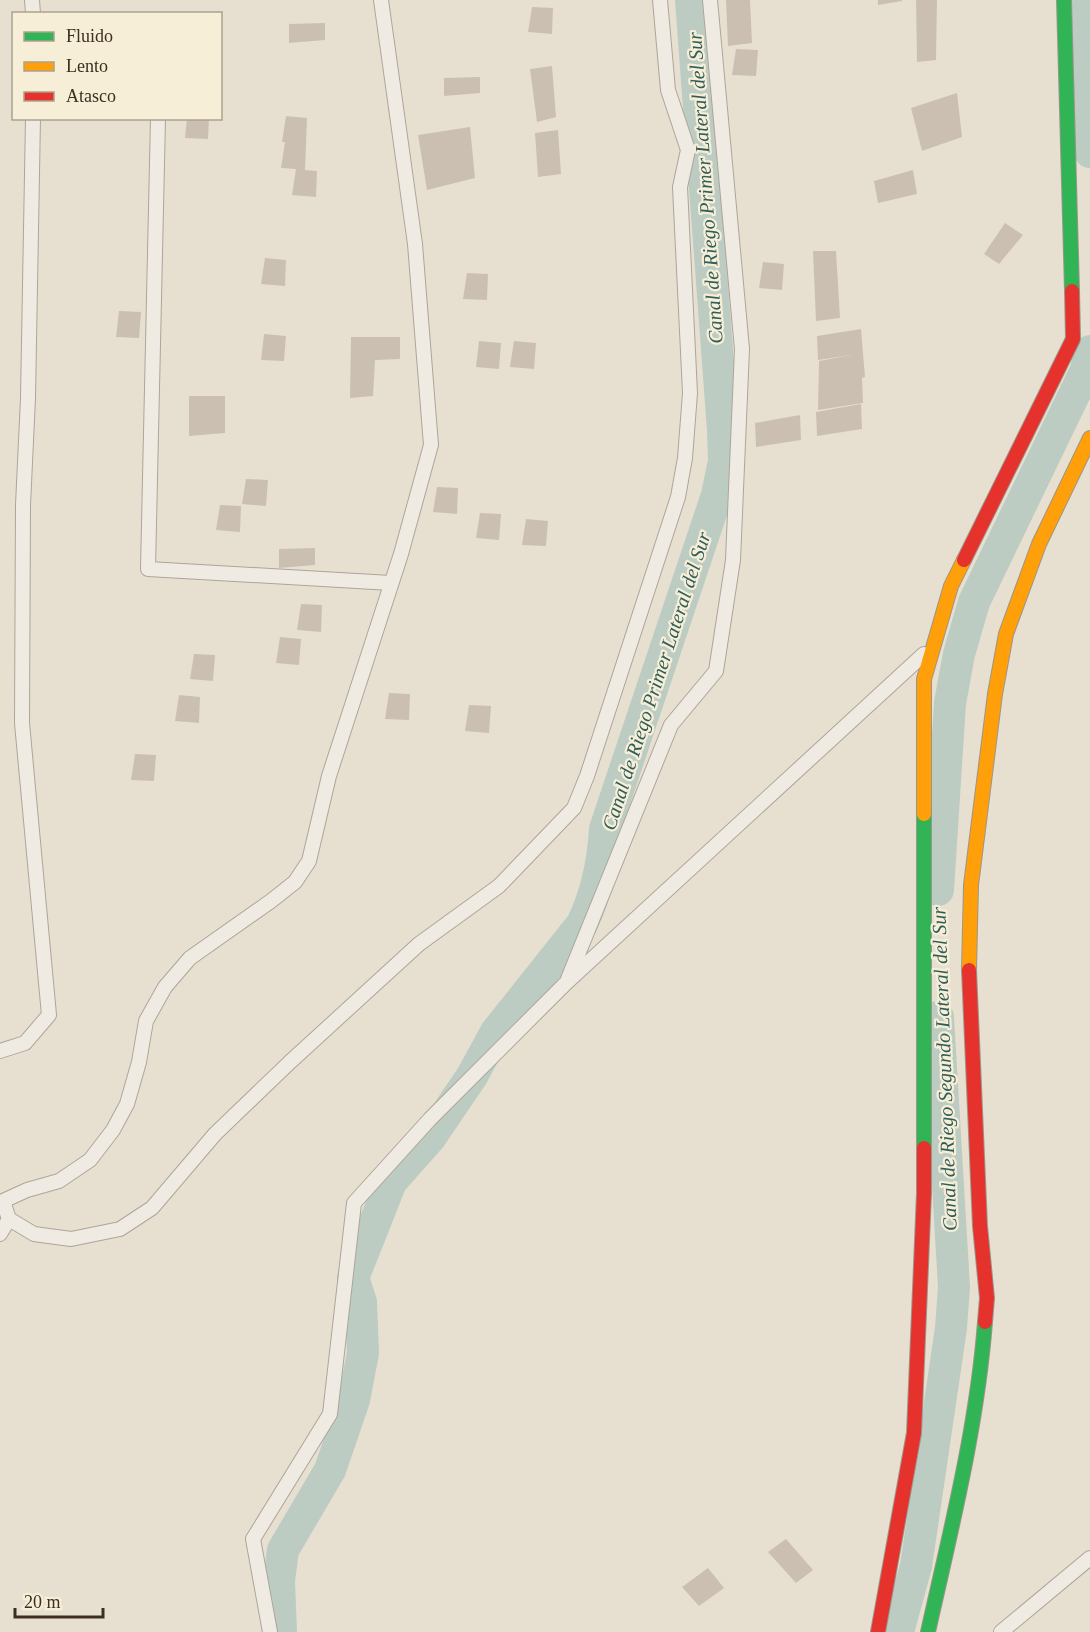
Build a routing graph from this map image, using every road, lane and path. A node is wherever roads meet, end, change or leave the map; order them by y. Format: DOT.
graph roads {
  1 [pos="381,0"];
  2 [pos="660,0"];
  3 [pos="710,0"];
  4 [pos="1064,0"];
  5 [pos="33,120"];
  6 [pos="158,120"];
  7 [pos="1090,438"];
  8 [pos="391,583"];
  9 [pos="934,645"];
  10 [pos="567,981"];
  11 [pos="0,1051"];
  12 [pos="9,1219"];
  13 [pos="0,1234"];
  14 [pos="1090,1558"];
  15 [pos="270,1632"];
  16 [pos="878,1632"];
  17 [pos="928,1632"];
  18 [pos="1001,1632"];
  1 -- 8 [label="lane"];
  2 -- 12 [label="lane"];
  3 -- 10 [label="lane"];
  4 -- 9 [label="street"];
  5 -- 11 [label="lane"];
  6 -- 8 [label="lane"];
  7 -- 17 [label="street"];
  8 -- 12 [label="lane"];
  9 -- 10 [label="lane"];
  9 -- 16 [label="street"];
  10 -- 15 [label="lane"];
  12 -- 13 [label="lane"];
  14 -- 18 [label="lane"];
}
